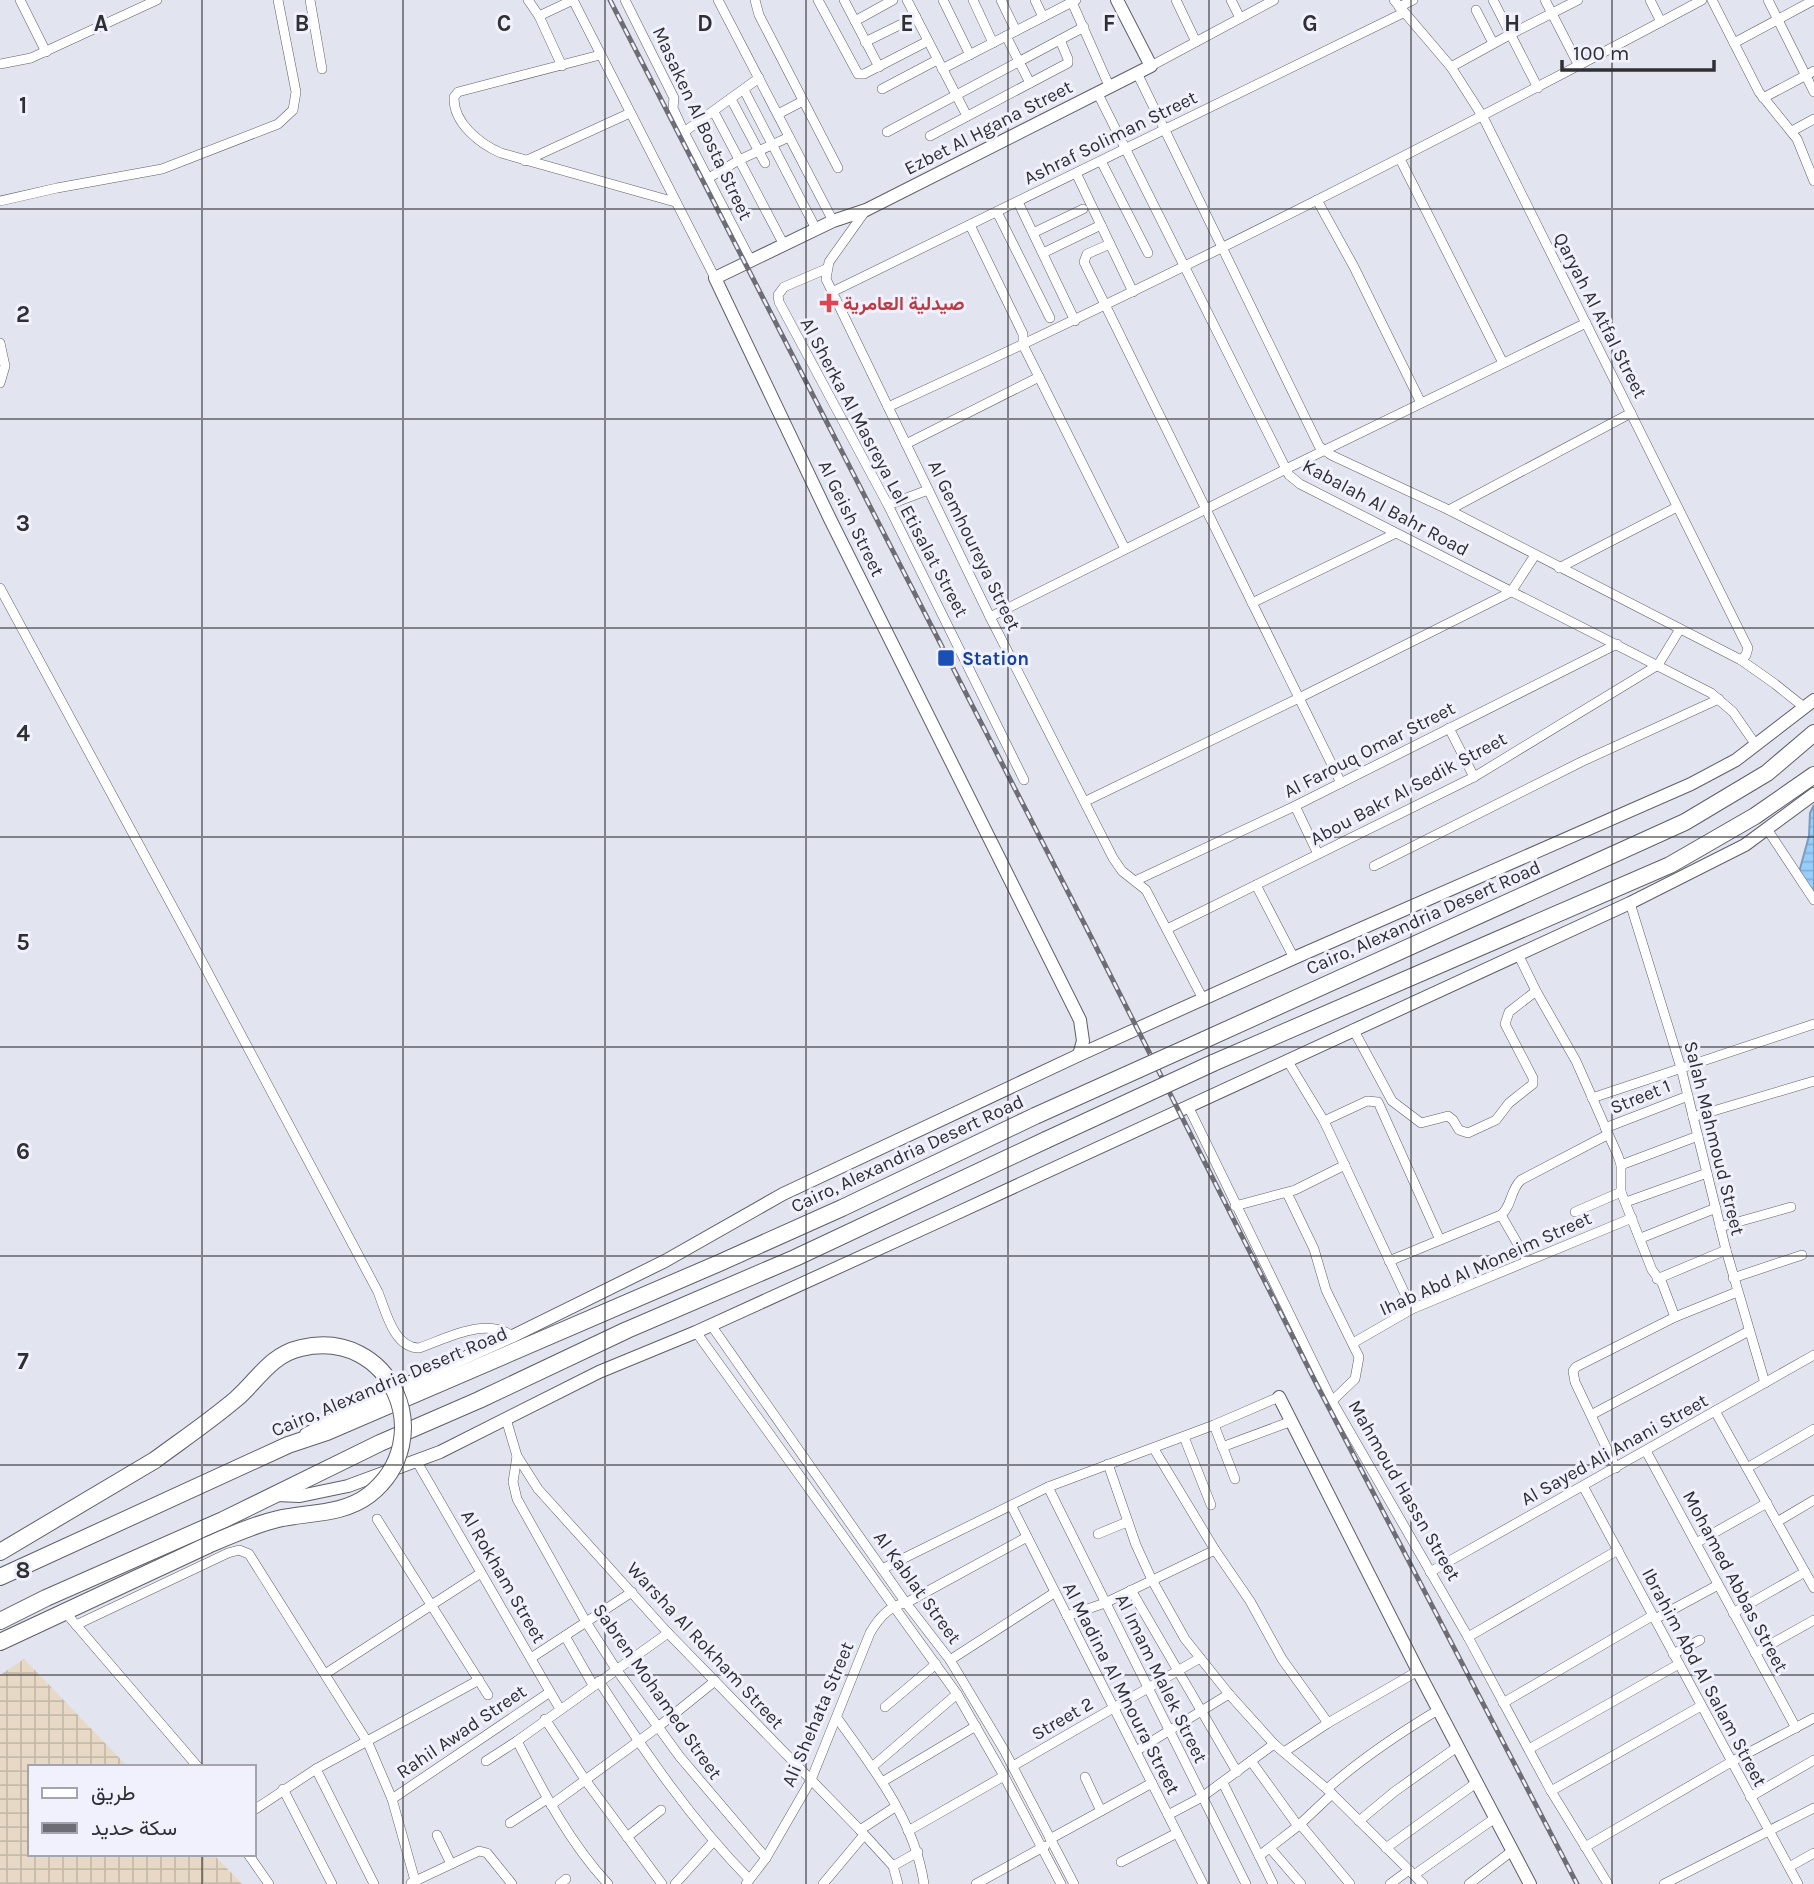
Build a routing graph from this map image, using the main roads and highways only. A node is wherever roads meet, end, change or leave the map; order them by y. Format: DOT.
graph roads {
  1 [pos="1814,733"];
  2 [pos="1814,775"];
  3 [pos="0,1552"];
  4 [pos="0,1577"];
  5 [pos="0,1621"];
  6 [pos="0,1642"];
  1 -- 4 [label="highway, Cairo, Alexandria Desert Road, bridge"];
  2 -- 5 [label="highway, bridge"];
  3 -- 6 [label="highway, bridge"];
}
